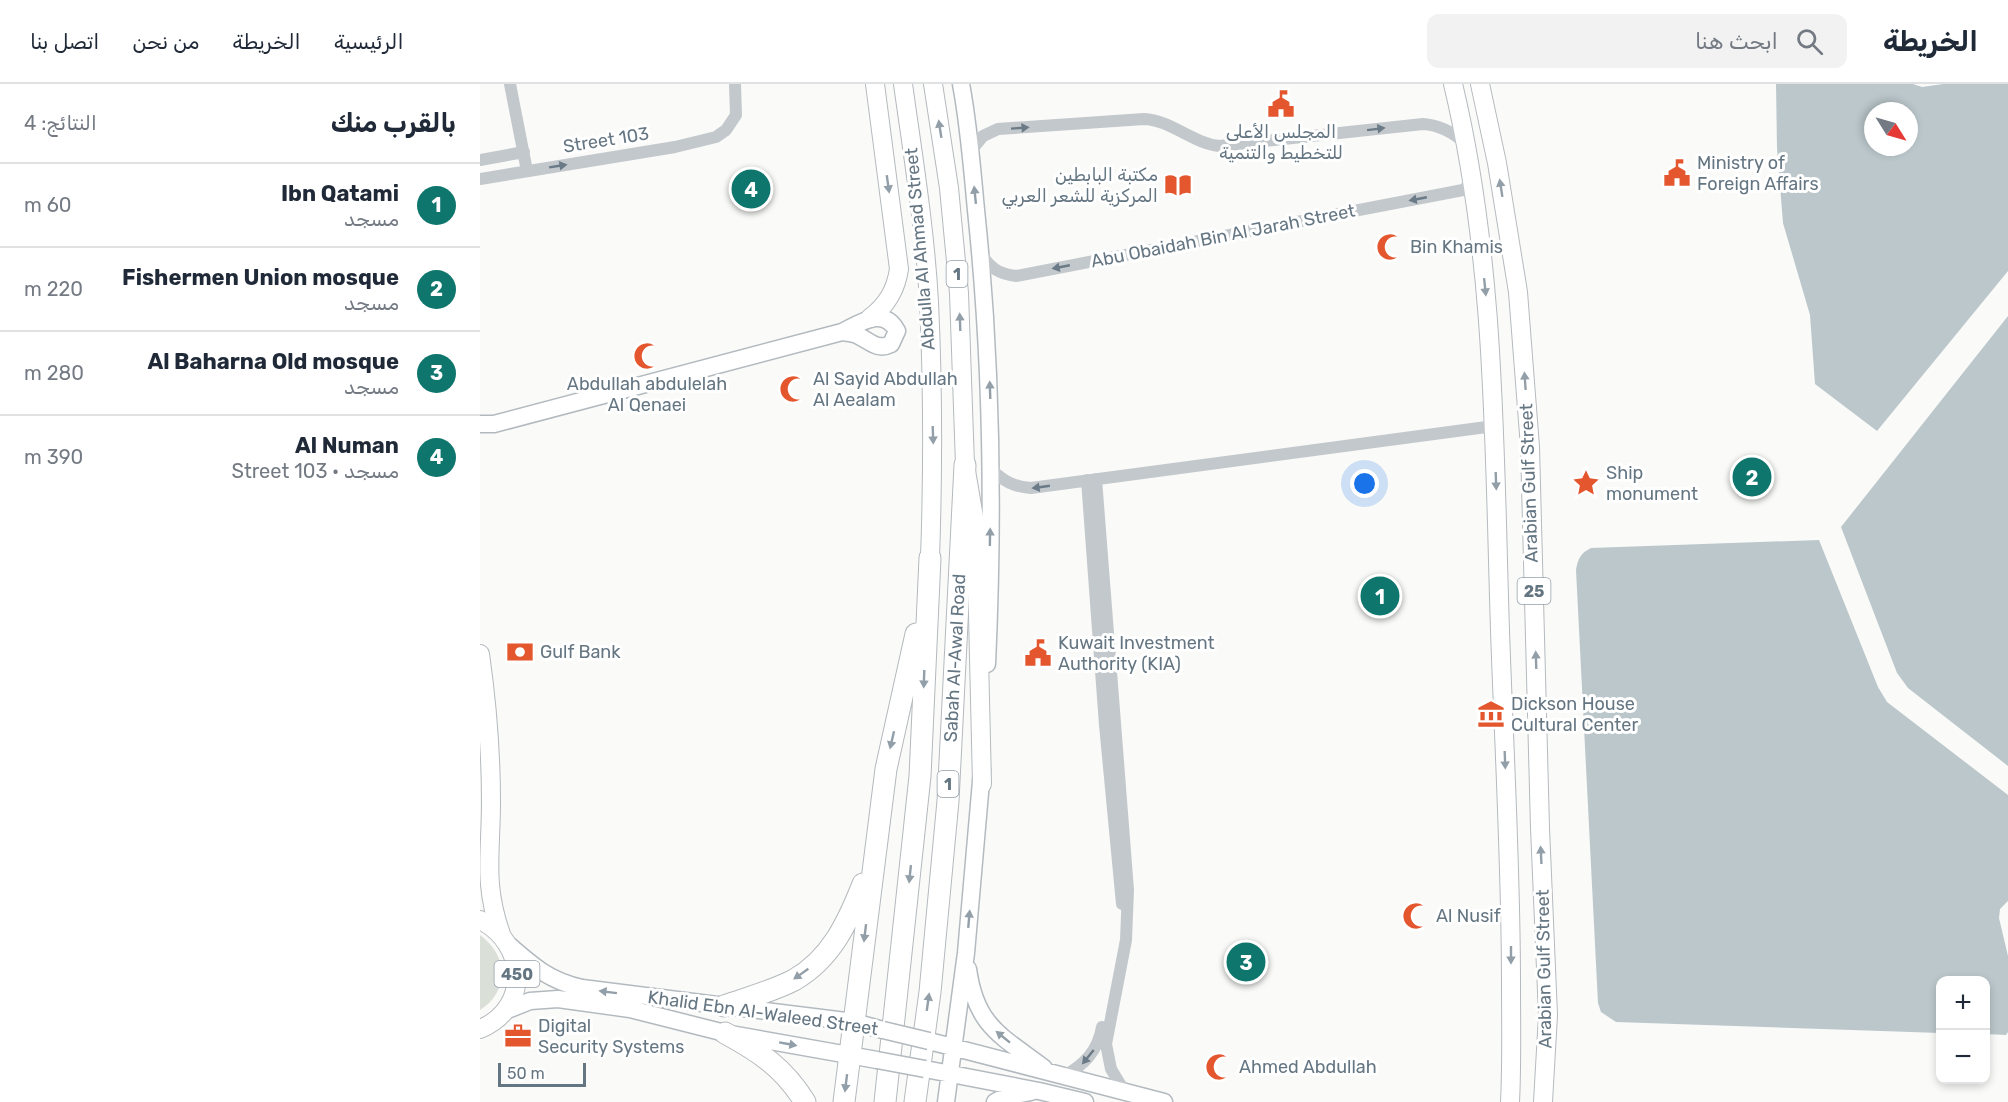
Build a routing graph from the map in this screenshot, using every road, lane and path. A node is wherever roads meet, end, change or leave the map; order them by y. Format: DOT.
graph roads {
  1 [pos="510,84"];
  2 [pos="735,84"];
  3 [pos="875,84"];
  4 [pos="903,84"];
  5 [pos="933,84"];
  6 [pos="961,84"];
  7 [pos="1453,84"];
  8 [pos="1480,84"];
  9 [pos="1467,145"];
  10 [pos="524,152"];
  11 [pos="970,152"];
  12 [pos="480,160"];
  13 [pos="527,171"];
  14 [pos="480,179"];
  15 [pos="1473,182"];
  16 [pos="981,253"];
  17 [pos="870,318"];
  18 [pos="842,332"];
  19 [pos="1494,426"];
  20 [pos="485,427"];
  21 [pos="965,465"];
  22 [pos="991,469"];
  23 [pos="1092,480"];
  24 [pos="930,558"];
  25 [pos="928,580"];
  26 [pos="480,654"];
  27 [pos="982,784"];
  28 [pos="484,854"];
  29 [pos="874,856"];
  30 [pos="480,920"];
  31 [pos="506,940"];
  32 [pos="966,953"];
  33 [pos="724,1006"];
  34 [pos="505,1011"];
  35 [pos="854,1022"];
  36 [pos="480,1029"];
  37 [pos="725,1033"];
  38 [pos="1103,1036"];
  39 [pos="954,1048"];
  40 [pos="850,1055"];
  41 [pos="950,1074"];
  42 [pos="1056,1074"];
  43 [pos="1511,1076"];
  44 [pos="1039,1091"];
  45 [pos="1125,1092"];
  46 [pos="806,1102"];
  47 [pos="844,1102"];
  48 [pos="885,1102"];
  49 [pos="915,1102"];
  50 [pos="946,1102"];
  51 [pos="994,1102"];
  52 [pos="1086,1102"];
  53 [pos="1164,1102"];
  54 [pos="1498,1102"];
  55 [pos="1510,1102"];
  56 [pos="1544,1102"];
  1 -- 10 [label="street"];
  13 -- 2 [label="street, Street 103, one-way"];
  3 -- 17 [label="main road, one-way"];
  4 -- 24 [label="main road, Abdulla Al Ahmad Street / 1, one-way"];
  21 -- 5 [label="main road, Abdulla Al Ahmad Street / 1, one-way"];
  6 -- 11 [label="main road"];
  7 -- 9 [label="main road, Arabian Gulf Street / 25"];
  56 -- 8 [label="main road, Arabian Gulf Street / 25, one-way"];
  11 -- 9 [label="street, one-way"];
  9 -- 15 [label="main road, Arabian Gulf Street / 25"];
  10 -- 12 [label="street"];
  10 -- 13 [label="street"];
  16 -- 11 [label="main road, one-way"];
  13 -- 14 [label="street, Street 103"];
  15 -- 16 [label="street, Abu Obaidah Bin Al Jarah Street, one-way"];
  15 -- 19 [label="main road, Arabian Gulf Street / 25, one-way"];
  22 -- 16 [label="main road, one-way"];
  17 -- 18 [label="main road"];
  17 -- 18 [label="main road"];
  18 -- 20 [label="main road"];
  19 -- 23 [label="street"];
  19 -- 43 [label="main road, Arabian Gulf Street / 25, one-way"];
  21 -- 27 [label="main road, Abdulla Al Ahmad Street"];
  49 -- 21 [label="highway, Sabah Al-Awal Road / 1, one-way"];
  23 -- 22 [label="street, one-way"];
  27 -- 22 [label="main road, Sabah Al-Awal Road, one-way"];
  23 -- 38 [label="street"];
  24 -- 25 [label="highway, Sabah Al-Awal Road / 1"];
  25 -- 29 [label="highway, one-way"];
  25 -- 48 [label="highway, Sabah Al-Awal Road / 1, one-way"];
  26 -- 28 [label="main road, 450"];
  32 -- 27 [label="main road, Sabah Al-Awal Road, one-way"];
  28 -- 31 [label="main road, 450"];
  29 -- 33 [label="highway, one-way"];
  29 -- 35 [label="highway, one-way"];
  30 -- 31 [label="main road, 450"];
  33 -- 31 [label="main road, Khalid Ebn Al-Waleed Street, one-way"];
  31 -- 34 [label="main road, 450"];
  32 -- 39 [label="main road, Sabah Al-Awal Road"];
  42 -- 32 [label="main road, one-way"];
  33 -- 35 [label="main road, Khalid Ebn Al-Waleed Street"];
  34 -- 36 [label="main road, 450"];
  34 -- 37 [label="main road, Khalid Ebn Al-Waleed Street"];
  35 -- 39 [label="main road, Khalid Ebn Al-Waleed Street, bridge"];
  35 -- 40 [label="highway"];
  37 -- 40 [label="main road, Khalid Ebn Al-Waleed Street, one-way"];
  37 -- 46 [label="highway"];
  38 -- 42 [label="street, one-way"];
  38 -- 45 [label="street"];
  39 -- 41 [label="main road, Sabah Al-Awal Road"];
  39 -- 42 [label="main road, Khalid Ebn Al-Waleed Street"];
  40 -- 41 [label="main road, Khalid Ebn Al-Waleed Street, bridge"];
  40 -- 47 [label="highway, one-way"];
  41 -- 44 [label="main road, Khalid Ebn Al-Waleed Street"];
  41 -- 50 [label="main road, Sabah Al-Awal Road"];
  42 -- 45 [label="main road, Khalid Ebn Al-Waleed Street"];
  43 -- 54 [label="main road"];
  43 -- 55 [label="main road, Arabian Gulf Street / 25"];
  44 -- 51 [label="main road"];
  44 -- 52 [label="main road, Khalid Ebn Al-Waleed Street"];
  45 -- 53 [label="main road, Khalid Ebn Al-Waleed Street"];
}
